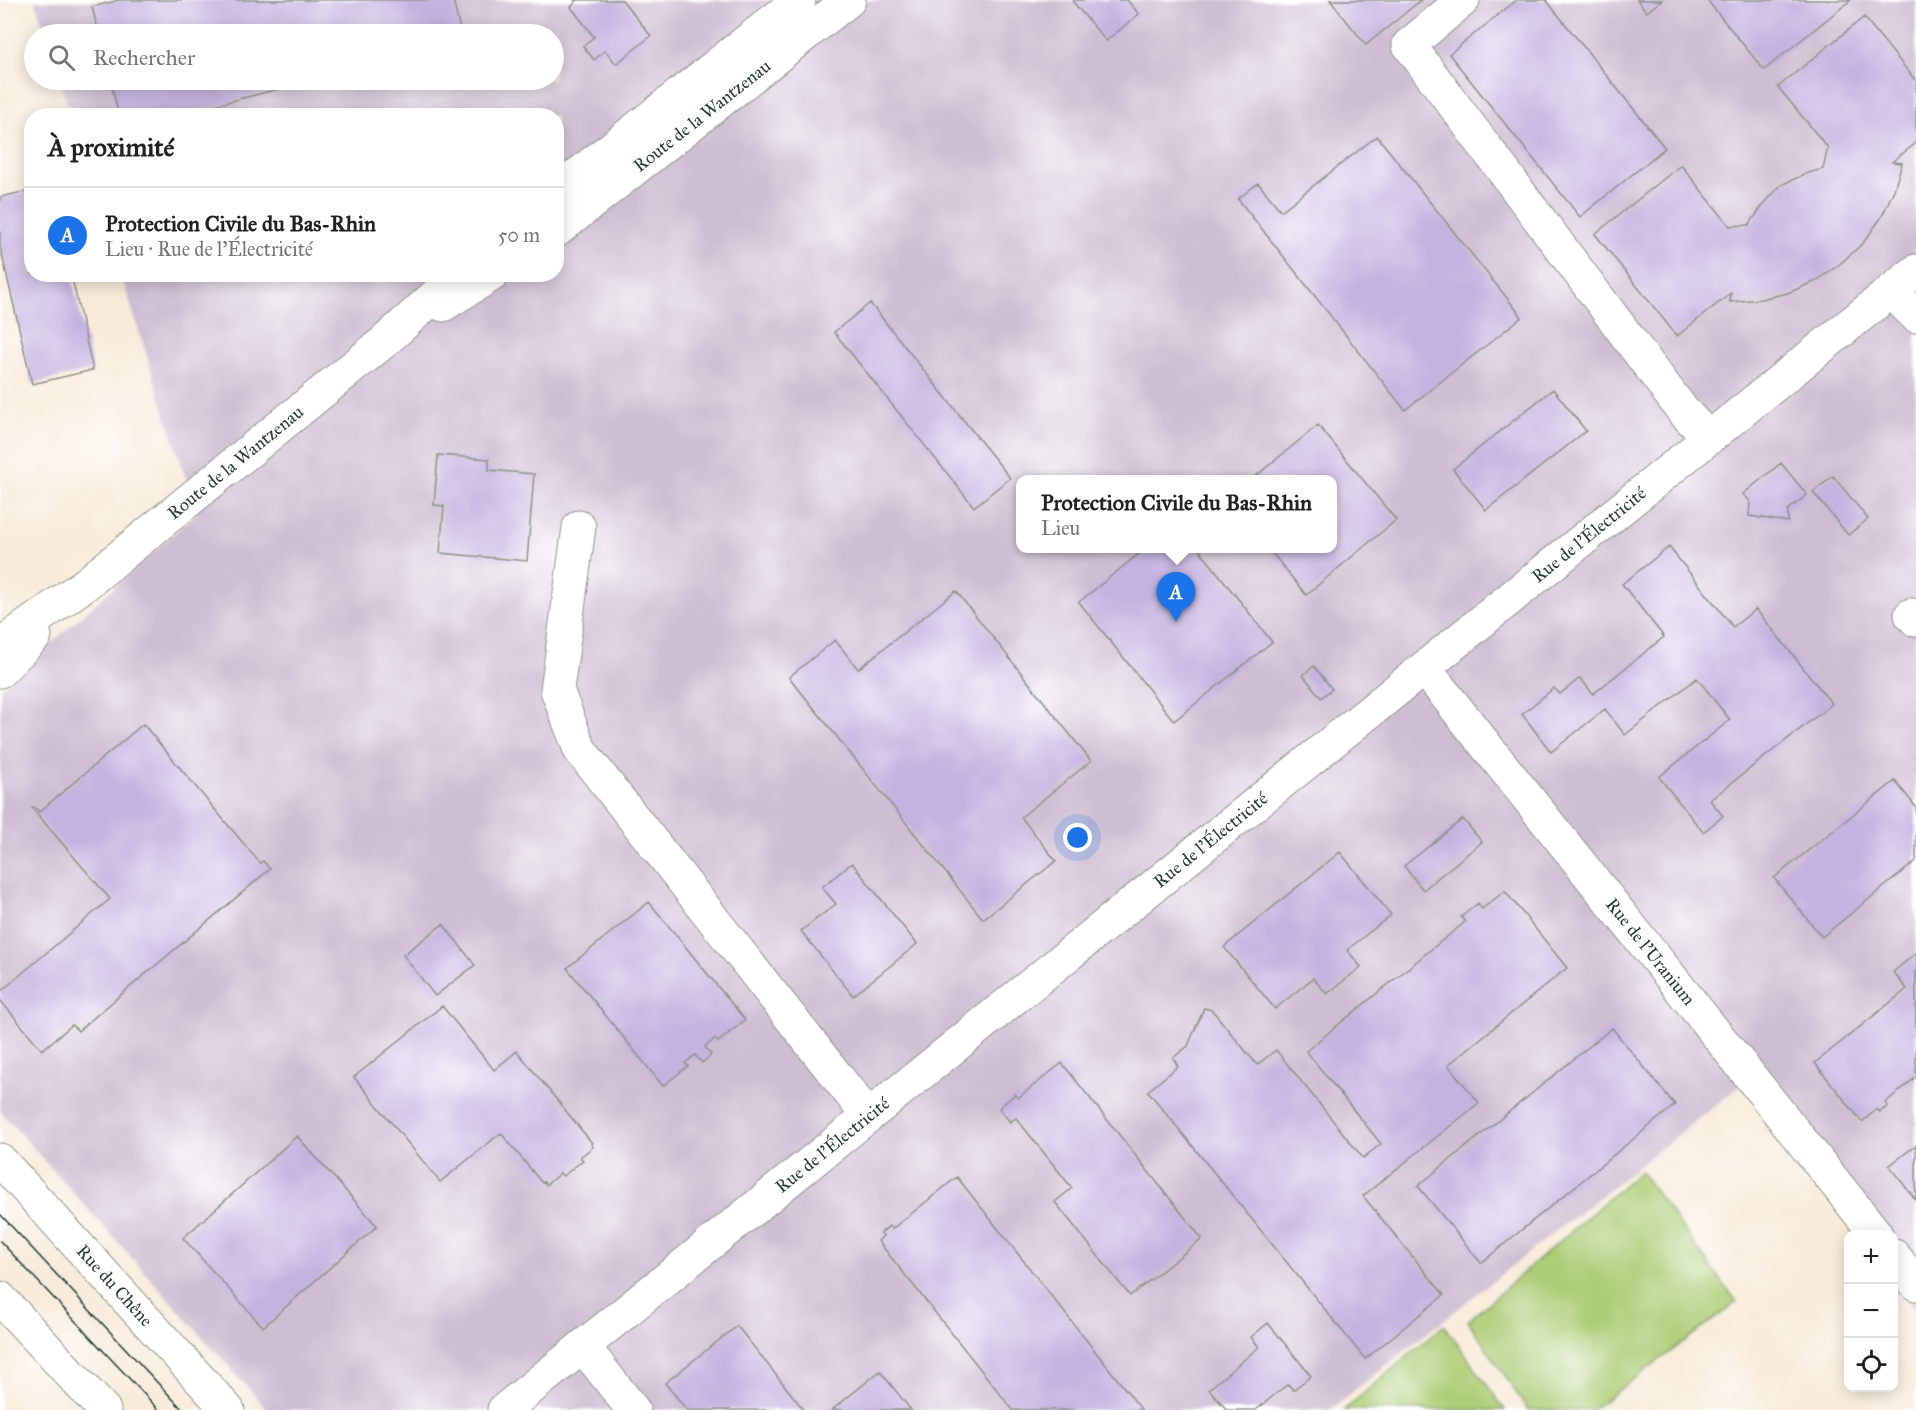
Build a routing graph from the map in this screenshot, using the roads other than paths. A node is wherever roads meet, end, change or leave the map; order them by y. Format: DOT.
graph roads {
  1 [pos="799,0"];
  2 [pos="849,0"];
  3 [pos="1463,0"];
  4 [pos="564,186"];
  5 [pos="564,225"];
  6 [pos="1916,271"];
  7 [pos="450,282"];
  8 [pos="479,282"];
  9 [pos="1891,291"];
  10 [pos="1916,316"];
  11 [pos="385,341"];
  12 [pos="1709,438"];
  13 [pos="579,526"];
  14 [pos="87,583"];
  15 [pos="0,645"];
  16 [pos="1424,668"];
  17 [pos="0,671"];
  18 [pos="868,1116"];
  19 [pos="0,1160"];
  20 [pos="1873,1230"];
  21 [pos="1898,1262"];
  22 [pos="1916,1284"];
  23 [pos="0,1298"];
  24 [pos="583,1346"];
  25 [pos="104,1410"];
  26 [pos="228,1410"];
  27 [pos="504,1410"];
  28 [pos="633,1410"];
  1 -- 4 [label="street, Route de la Wantzenau"];
  2 -- 5 [label="street, Route de la Wantzenau"];
  3 -- 12 [label="street"];
  6 -- 9 [label="street, Rue de l'Électricité"];
  7 -- 11 [label="street, Route de la Wantzenau"];
  8 -- 11 [label="street, Route de la Wantzenau"];
  9 -- 10 [label="street"];
  9 -- 12 [label="street, Rue de l'Électricité"];
  11 -- 14 [label="street, Route de la Wantzenau"];
  12 -- 16 [label="street, Rue de l'Électricité"];
  13 -- 18 [label="street"];
  14 -- 15 [label="street, Route de la Wantzenau"];
  14 -- 17 [label="street, Route de la Wantzenau"];
  16 -- 18 [label="street, Rue de l'Électricité"];
  16 -- 20 [label="street, Rue de l'Uranium"];
  18 -- 24 [label="street, Rue de l'Électricité"];
  19 -- 26 [label="street, Rue du Chêne"];
  21 -- 22 [label="street"];
  23 -- 25 [label="street"];
  24 -- 27 [label="street, Rue de l'Électricité"];
  24 -- 28 [label="street"];
}
